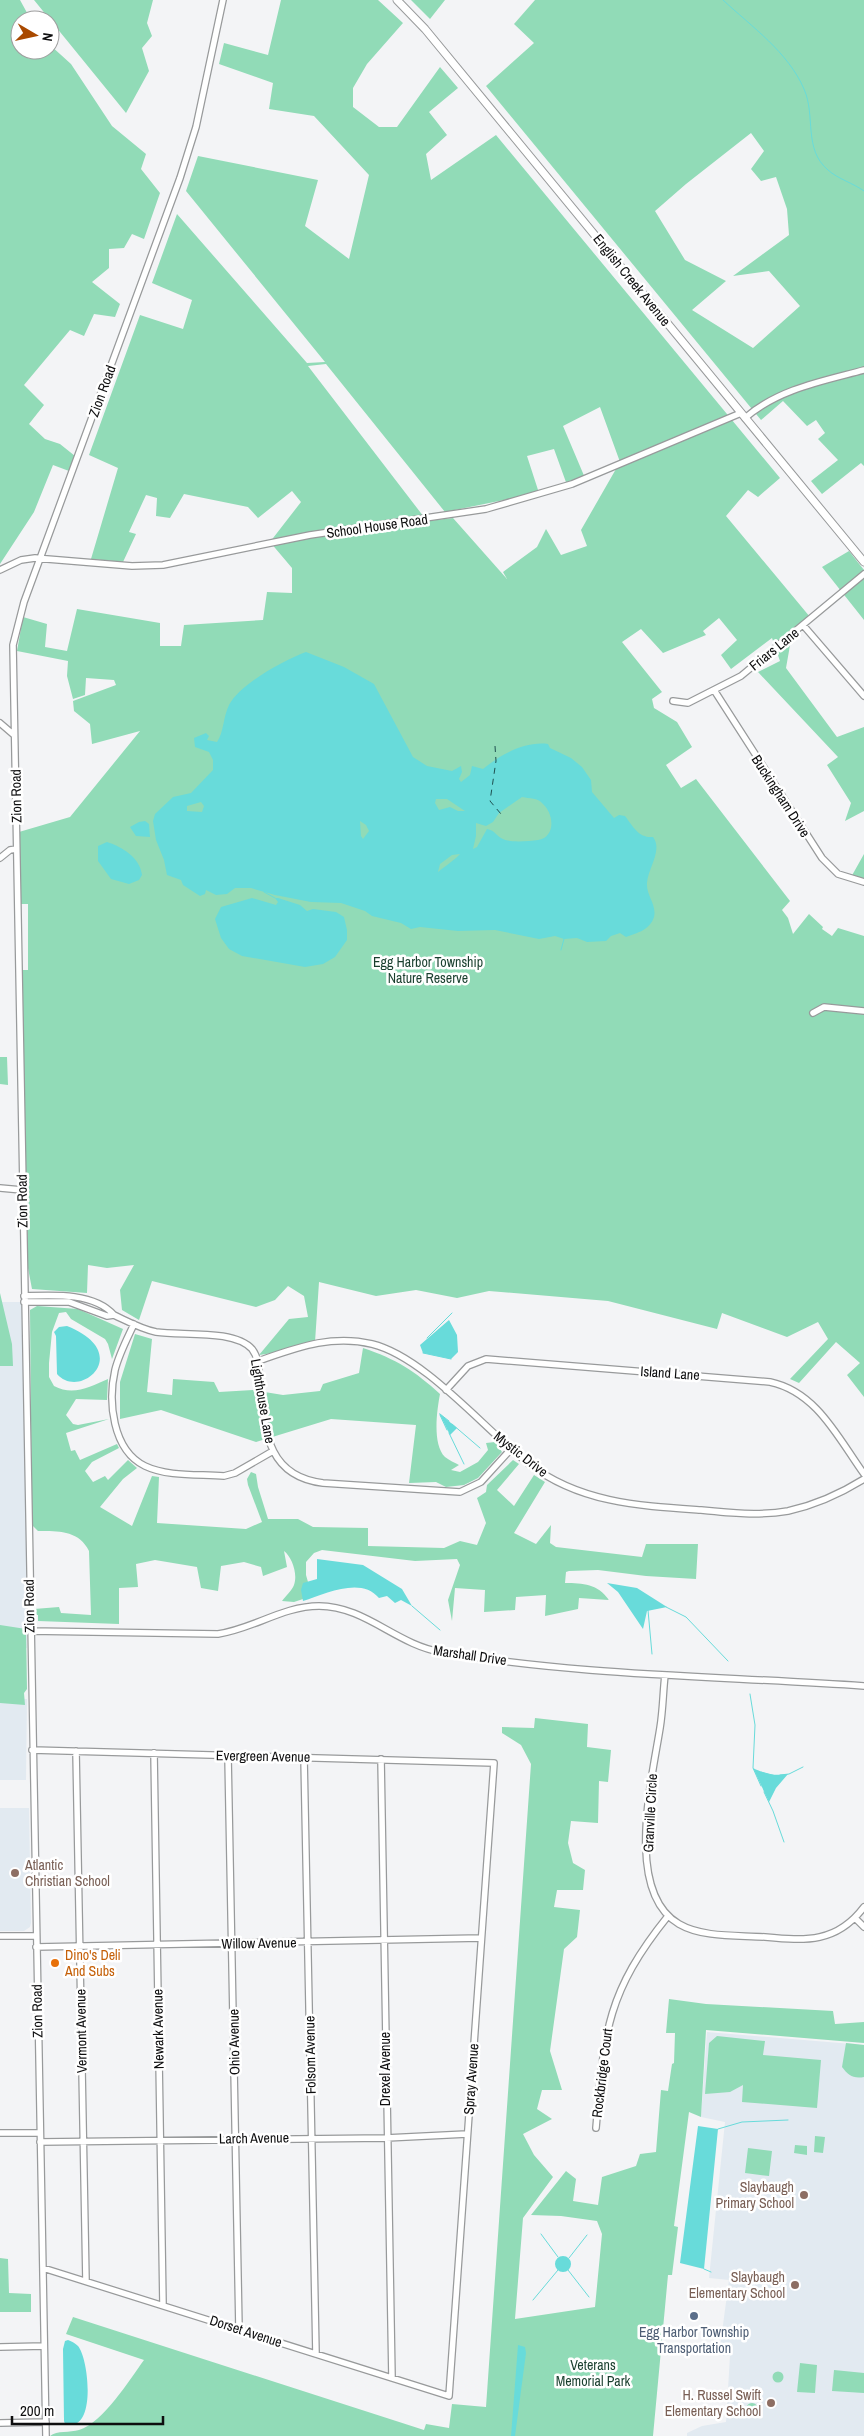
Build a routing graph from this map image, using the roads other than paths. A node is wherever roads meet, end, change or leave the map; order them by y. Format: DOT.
graph roads {
  1 [pos="223,0"];
  2 [pos="397,0"];
  3 [pos="864,370"];
  4 [pos="743,415"];
  5 [pos="41,558"];
  6 [pos="864,562"];
  7 [pos="0,570"];
  8 [pos="864,574"];
  9 [pos="803,625"];
  10 [pos="714,690"];
  11 [pos="864,696"];
  12 [pos="673,701"];
  13 [pos="0,723"];
  14 [pos="14,735"];
  15 [pos="16,848"];
  16 [pos="0,858"];
  17 [pos="864,882"];
  18 [pos="864,1011"];
  19 [pos="813,1013"];
  20 [pos="0,1188"];
  21 [pos="22,1190"];
  22 [pos="24,1299"];
  23 [pos="134,1324"];
  24 [pos="258,1361"];
  25 [pos="446,1390"];
  26 [pos="512,1449"];
  27 [pos="273,1451"];
  28 [pos="864,1474"];
  29 [pos="864,1479"];
  30 [pos="30,1631"];
  31 [pos="665,1675"];
  32 [pos="864,1686"];
  33 [pos="32,1750"];
  34 [pos="76,1750"];
  35 [pos="154,1753"];
  36 [pos="228,1756"];
  37 [pos="304,1757"];
  38 [pos="381,1759"];
  39 [pos="494,1763"];
  40 [pos="864,1907"];
  41 [pos="668,1916"];
  42 [pos="855,1918"];
  43 [pos="864,1927"];
  44 [pos="0,1936"];
  45 [pos="36,1936"];
  46 [pos="481,1938"];
  47 [pos="385,1940"];
  48 [pos="308,1942"];
  49 [pos="232,1943"];
  50 [pos="156,1944"];
  51 [pos="80,1946"];
  52 [pos="36,1947"];
  53 [pos="596,2128"];
  54 [pos="0,2133"];
  55 [pos="40,2133"];
  56 [pos="467,2134"];
  57 [pos="236,2138"];
  58 [pos="311,2138"];
  59 [pos="386,2138"];
  60 [pos="160,2140"];
  61 [pos="83,2141"];
  62 [pos="40,2142"];
  63 [pos="43,2268"];
  64 [pos="86,2281"];
  65 [pos="163,2305"];
  66 [pos="240,2329"];
  67 [pos="44,2346"];
  68 [pos="0,2347"];
  69 [pos="316,2354"];
  70 [pos="392,2378"];
  71 [pos="448,2396"];
  72 [pos="46,2422"];
  73 [pos="0,2423"];
  74 [pos="46,2436"];
  1 -- 5 [label="street, Zion Road"];
  2 -- 4 [label="main road, English Creek Avenue"];
  3 -- 4 [label="street, School House Road"];
  4 -- 5 [label="street, School House Road"];
  4 -- 6 [label="main road, English Creek Avenue"];
  5 -- 7 [label="street, School House Road"];
  5 -- 14 [label="street, Zion Road"];
  8 -- 9 [label="street, Friars Lane"];
  9 -- 10 [label="street, Friars Lane"];
  9 -- 11 [label="street"];
  10 -- 12 [label="street, Friars Lane"];
  10 -- 17 [label="street, Buckingham Drive"];
  13 -- 14 [label="street"];
  14 -- 15 [label="street, Zion Road"];
  15 -- 16 [label="street"];
  15 -- 21 [label="street, Zion Road"];
  18 -- 19 [label="street"];
  20 -- 21 [label="street"];
  21 -- 22 [label="street, Zion Road"];
  22 -- 23 [label="street, Lighthouse Lane"];
  22 -- 30 [label="street, Zion Road"];
  23 -- 24 [label="street, Lighthouse Lane"];
  23 -- 27 [label="street"];
  24 -- 25 [label="street, Mystic Drive"];
  24 -- 27 [label="street, Lighthouse Lane"];
  25 -- 26 [label="street, Mystic Drive"];
  25 -- 28 [label="street, Island Lane"];
  26 -- 27 [label="street, Lighthouse Lane"];
  26 -- 29 [label="street, Mystic Drive"];
  30 -- 31 [label="street, Marshall Drive"];
  30 -- 33 [label="street, Zion Road"];
  31 -- 32 [label="street, Marshall Drive"];
  31 -- 41 [label="street, Granville Circle"];
  33 -- 34 [label="street, Evergreen Avenue"];
  33 -- 45 [label="street, Zion Road"];
  34 -- 35 [label="street, Evergreen Avenue"];
  34 -- 51 [label="street, Vermont Avenue"];
  35 -- 36 [label="street, Evergreen Avenue"];
  35 -- 50 [label="street, Newark Avenue"];
  36 -- 37 [label="street, Evergreen Avenue"];
  36 -- 49 [label="street, Ohio Avenue"];
  37 -- 38 [label="street, Evergreen Avenue"];
  37 -- 48 [label="street, Folsom Avenue"];
  38 -- 39 [label="street, Evergreen Avenue"];
  38 -- 47 [label="street, Drexel Avenue"];
  39 -- 46 [label="street, Spray Avenue"];
  40 -- 42 [label="street, Granville Circle"];
  41 -- 42 [label="street, Granville Circle"];
  41 -- 53 [label="street, Rockbridge Court"];
  42 -- 43 [label="street"];
  44 -- 45 [label="street"];
  45 -- 52 [label="street, Zion Road"];
  46 -- 47 [label="street, Willow Avenue"];
  46 -- 56 [label="street, Spray Avenue"];
  47 -- 48 [label="street, Willow Avenue"];
  47 -- 59 [label="street, Drexel Avenue"];
  48 -- 49 [label="street, Willow Avenue"];
  48 -- 58 [label="street, Folsom Avenue"];
  49 -- 50 [label="street, Willow Avenue"];
  49 -- 57 [label="street, Ohio Avenue"];
  50 -- 51 [label="street, Willow Avenue"];
  50 -- 60 [label="street, Newark Avenue"];
  51 -- 52 [label="street, Willow Avenue"];
  51 -- 61 [label="street, Vermont Avenue"];
  52 -- 55 [label="street, Zion Road"];
  54 -- 55 [label="street"];
  55 -- 62 [label="street, Zion Road"];
  56 -- 59 [label="street, Larch Avenue"];
  56 -- 71 [label="street, Spray Avenue"];
  57 -- 58 [label="street, Larch Avenue"];
  57 -- 60 [label="street, Larch Avenue"];
  57 -- 66 [label="street, Ohio Avenue"];
  58 -- 59 [label="street, Larch Avenue"];
  58 -- 69 [label="street, Folsom Avenue"];
  59 -- 70 [label="street, Drexel Avenue"];
  60 -- 61 [label="street, Larch Avenue"];
  60 -- 65 [label="street, Newark Avenue"];
  61 -- 62 [label="street, Larch Avenue"];
  61 -- 64 [label="street, Vermont Avenue"];
  62 -- 63 [label="street, Zion Road"];
  63 -- 64 [label="street, Dorset Avenue"];
  63 -- 67 [label="street, Zion Road"];
  64 -- 65 [label="street, Dorset Avenue"];
  65 -- 66 [label="street, Dorset Avenue"];
  66 -- 69 [label="street, Dorset Avenue"];
  67 -- 68 [label="street"];
  67 -- 72 [label="street, Zion Road"];
  69 -- 70 [label="street, Dorset Avenue"];
  70 -- 71 [label="street, Dorset Avenue"];
  72 -- 73 [label="street"];
  72 -- 74 [label="street, Zion Road"];
}
